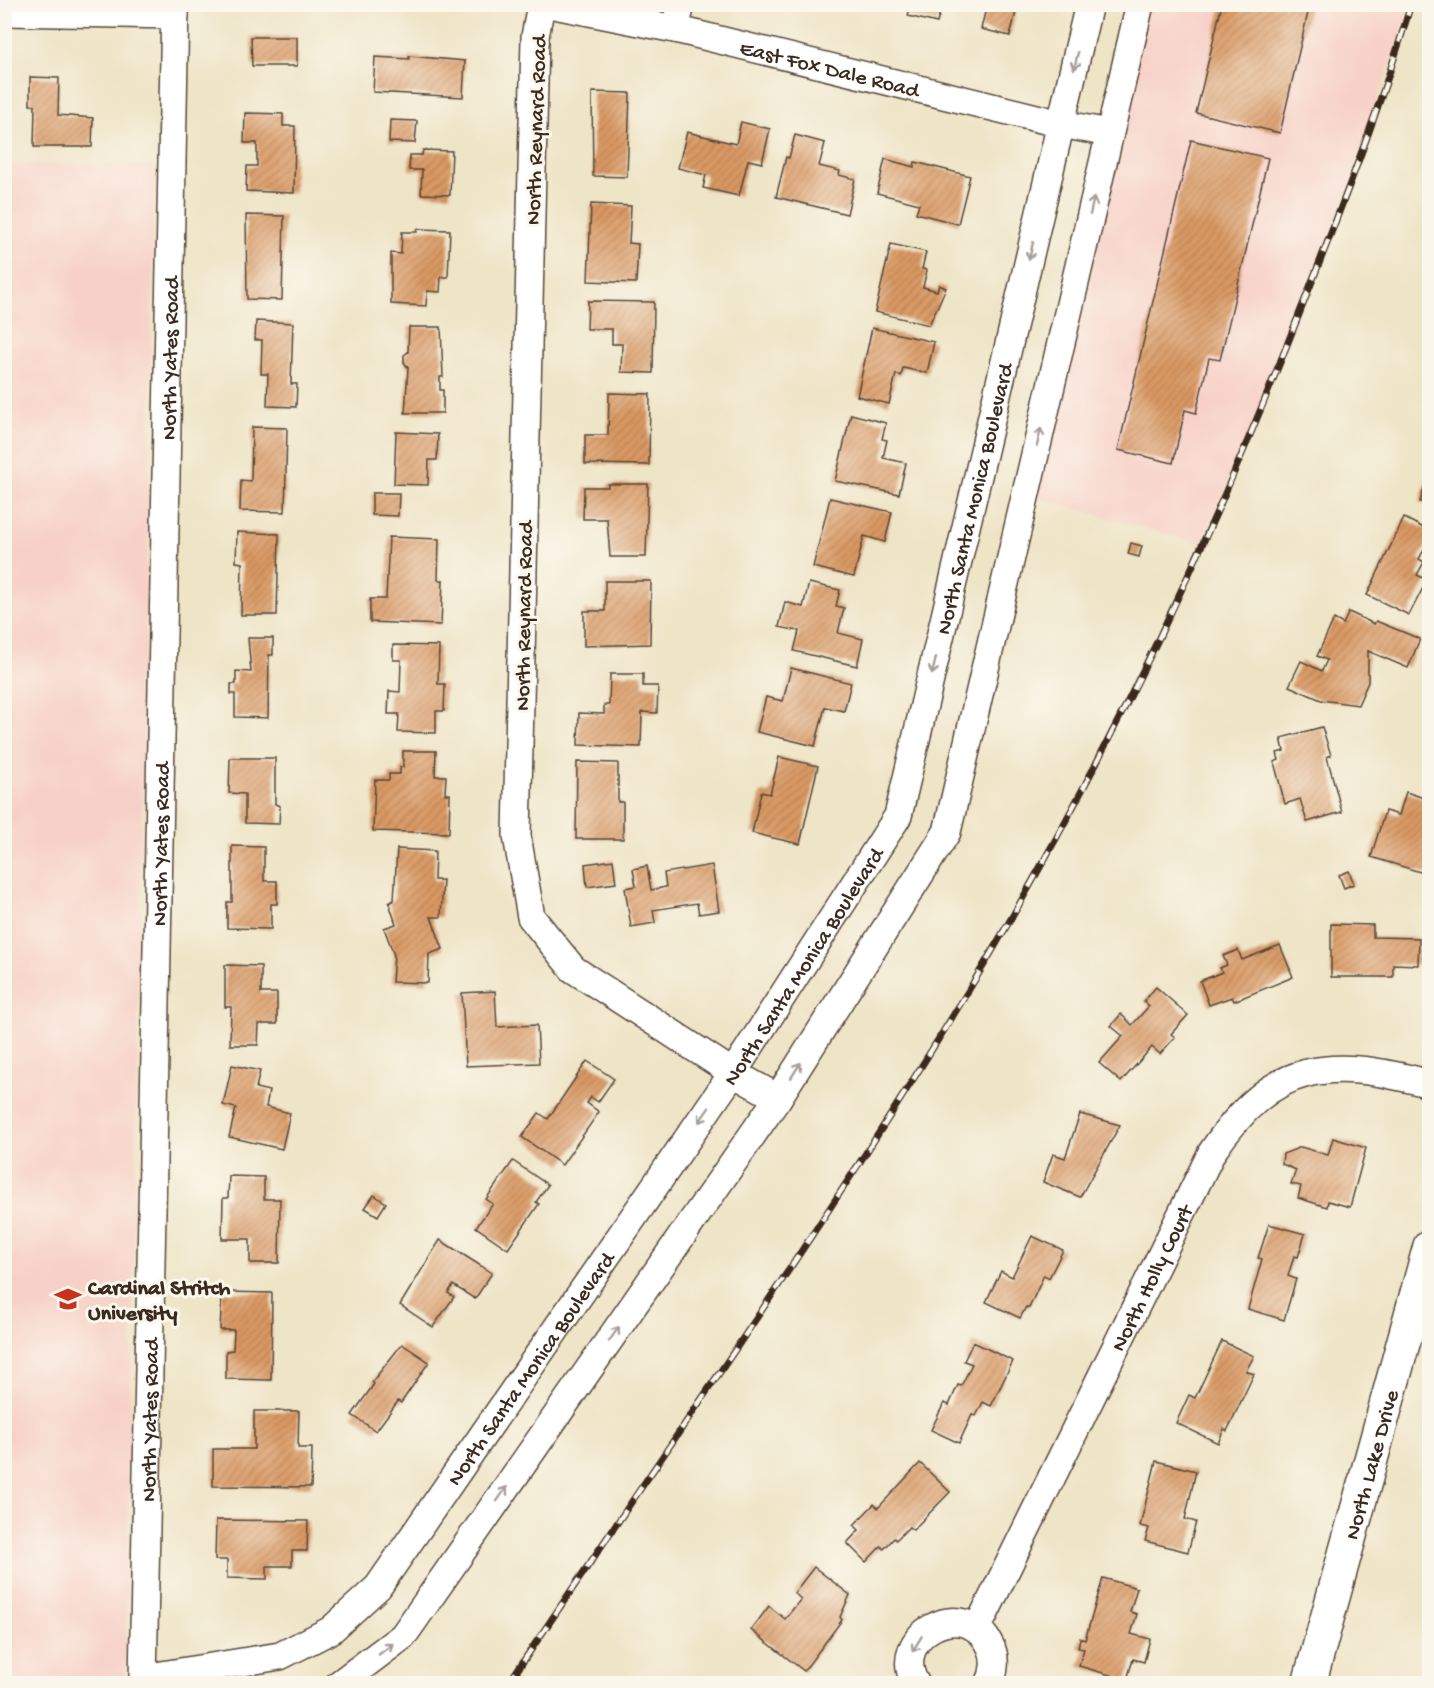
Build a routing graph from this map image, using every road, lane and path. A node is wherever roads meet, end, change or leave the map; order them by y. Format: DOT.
graph roads {
  1 [pos="541,4"];
  2 [pos="549,4"];
  3 [pos="1089,4"];
  4 [pos="1140,4"];
  5 [pos="175,10"];
  6 [pos="4,12"];
  7 [pos="678,17"];
  8 [pos="1061,124"];
  9 [pos="1109,134"];
  10 [pos="733,1073"];
  11 [pos="1430,1084"];
  12 [pos="778,1098"];
  13 [pos="1430,1246"];
  14 [pos="977,1629"];
  15 [pos="143,1681"];
  16 [pos="339,1683"];
  17 [pos="916,1683"];
  18 [pos="989,1683"];
  19 [pos="1309,1683"];
  1 -- 10 [label="street, North Reynard Road"];
  2 -- 7 [label="street, East Fox Dale Road"];
  3 -- 8 [label="street, North Santa Monica Boulevard, one-way"];
  4 -- 9 [label="street"];
  5 -- 6 [label="street"];
  5 -- 15 [label="street, North Yates Road"];
  7 -- 8 [label="street, East Fox Dale Road"];
  8 -- 9 [label="street, East Fox Dale Road"];
  8 -- 10 [label="street, North Santa Monica Boulevard, one-way"];
  12 -- 9 [label="street, one-way"];
  10 -- 12 [label="street, North Reynard Road"];
  10 -- 15 [label="street, North Santa Monica Boulevard, one-way"];
  11 -- 14 [label="street, North Holly Court"];
  16 -- 12 [label="street, one-way"];
  13 -- 19 [label="main road, North Lake Drive"];
  14 -- 17 [label="street, one-way"];
  14 -- 18 [label="street"];
}
